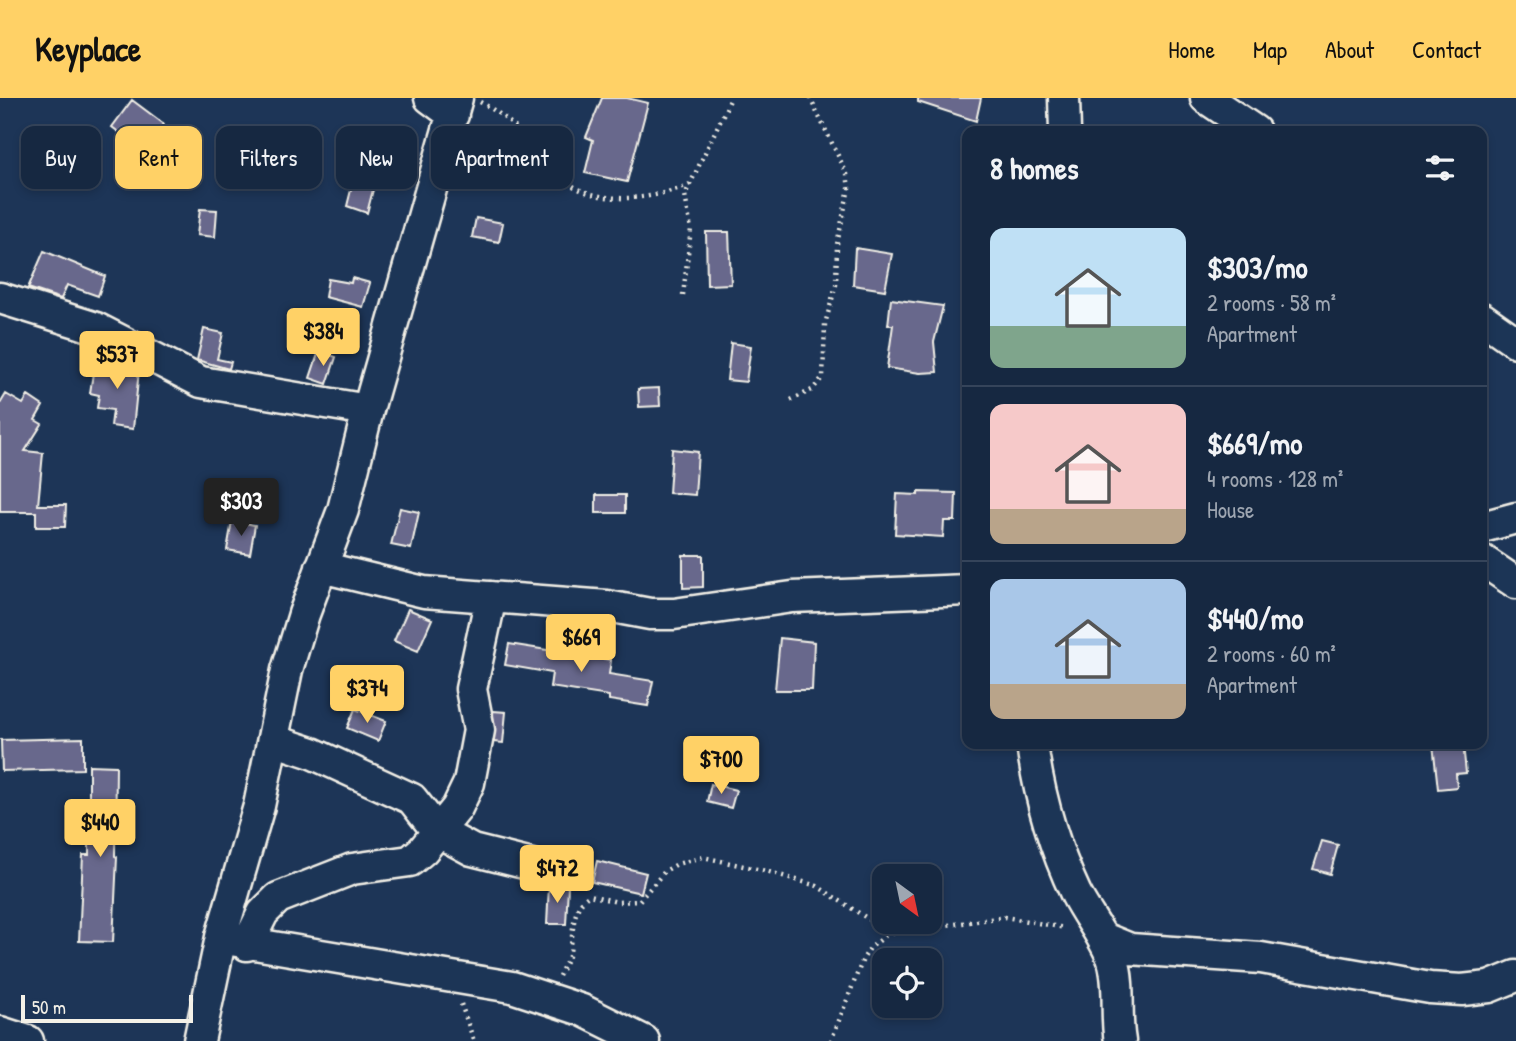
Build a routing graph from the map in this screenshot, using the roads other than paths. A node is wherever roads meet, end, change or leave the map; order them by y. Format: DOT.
graph roads {
  1 [pos="1065,98"];
  2 [pos="1206,98"];
  3 [pos="453,102"];
  4 [pos="1065,126"];
  5 [pos="1248,126"];
  6 [pos="0,298"];
  7 [pos="1487,322"];
  8 [pos="1516,342"];
  9 [pos="368,410"];
  10 [pos="1516,519"];
  11 [pos="1487,526"];
  12 [pos="1487,563"];
  13 [pos="321,566"];
  14 [pos="1516,583"];
  15 [pos="962,590"];
  16 [pos="491,597"];
  17 [pos="273,740"];
  18 [pos="1033,749"];
  19 [pos="437,831"];
  20 [pos="536,866"];
  21 [pos="1103,938"];
  22 [pos="234,941"];
  23 [pos="1516,976"];
  24 [pos="0,1032"];
  25 [pos="28,1041"];
  26 [pos="199,1041"];
  27 [pos="645,1041"];
  28 [pos="1120,1041"];
  1 -- 4 [label="street"];
  2 -- 5 [label="street"];
  3 -- 9 [label="street"];
  6 -- 9 [label="street"];
  7 -- 8 [label="street"];
  9 -- 13 [label="street"];
  10 -- 11 [label="street"];
  12 -- 14 [label="street"];
  13 -- 16 [label="street"];
  13 -- 17 [label="street"];
  15 -- 16 [label="street"];
  16 -- 19 [label="street"];
  17 -- 19 [label="street"];
  17 -- 22 [label="street"];
  18 -- 21 [label="street"];
  19 -- 20 [label="street"];
  19 -- 22 [label="street"];
  21 -- 23 [label="street"];
  21 -- 28 [label="street"];
  22 -- 26 [label="street"];
  22 -- 27 [label="street"];
  24 -- 25 [label="street"];
}
